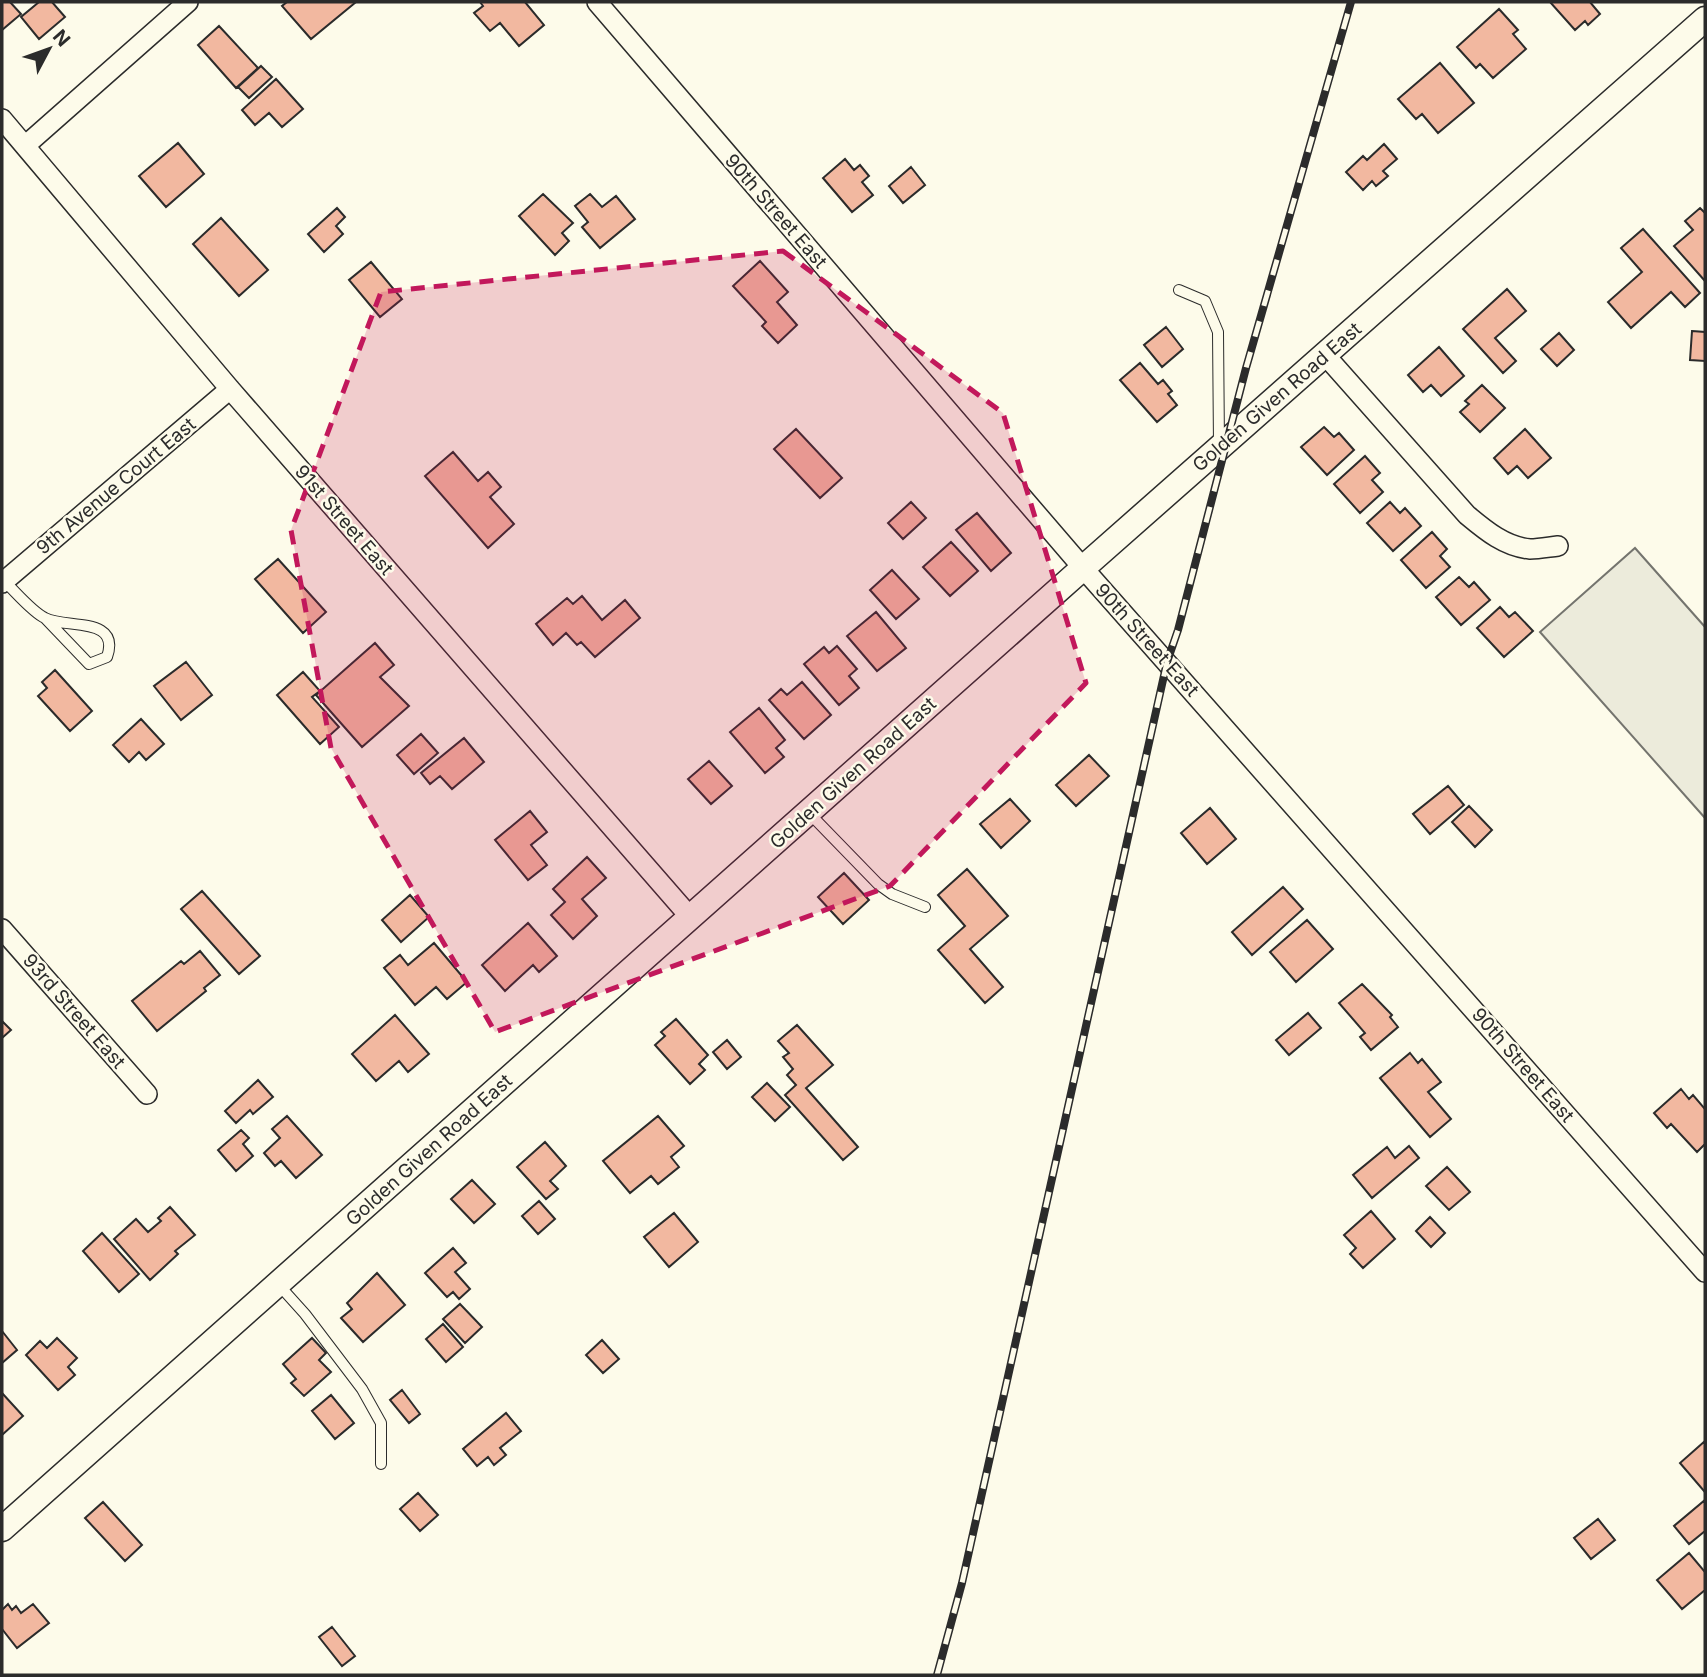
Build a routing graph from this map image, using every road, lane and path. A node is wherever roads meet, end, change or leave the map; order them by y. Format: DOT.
graph roads {
  1 [pos="188,2"];
  2 [pos="597,2"];
  3 [pos="1705,19"];
  4 [pos="2,118"];
  5 [pos="26,145"];
  6 [pos="1179,290"];
  7 [pos="1325,355"];
  8 [pos="230,388"];
  9 [pos="1219,448"];
  10 [pos="1558,547"];
  11 [pos="1083,568"];
  12 [pos="3,582"];
  13 [pos="45,618"];
  14 [pos="809,812"];
  15 [pos="925,907"];
  16 [pos="691,918"];
  17 [pos="2,929"];
  18 [pos="146,1094"];
  19 [pos="1705,1272"];
  20 [pos="278,1284"];
  21 [pos="381,1464"];
  22 [pos="2,1528"];
  1 -- 5 [label="street"];
  2 -- 11 [label="street, 90th Street East"];
  3 -- 7 [label="street, Golden Given Road East"];
  4 -- 5 [label="street, 91st Street East"];
  5 -- 8 [label="street, 91st Street East"];
  6 -- 9 [label="lane"];
  7 -- 9 [label="street, Golden Given Road East"];
  7 -- 10 [label="street"];
  8 -- 12 [label="street, 9th Avenue Court East"];
  8 -- 16 [label="street, 91st Street East"];
  9 -- 11 [label="street, Golden Given Road East"];
  11 -- 14 [label="street, Golden Given Road East"];
  11 -- 19 [label="street, 90th Street East"];
  12 -- 13 [label="lane"];
  13 -- 13 [label="lane"];
  14 -- 15 [label="lane"];
  14 -- 16 [label="street, Golden Given Road East"];
  16 -- 20 [label="street, Golden Given Road East"];
  17 -- 18 [label="street, 93rd Street East"];
  20 -- 21 [label="lane"];
  20 -- 22 [label="street, Golden Given Road East"];
}
